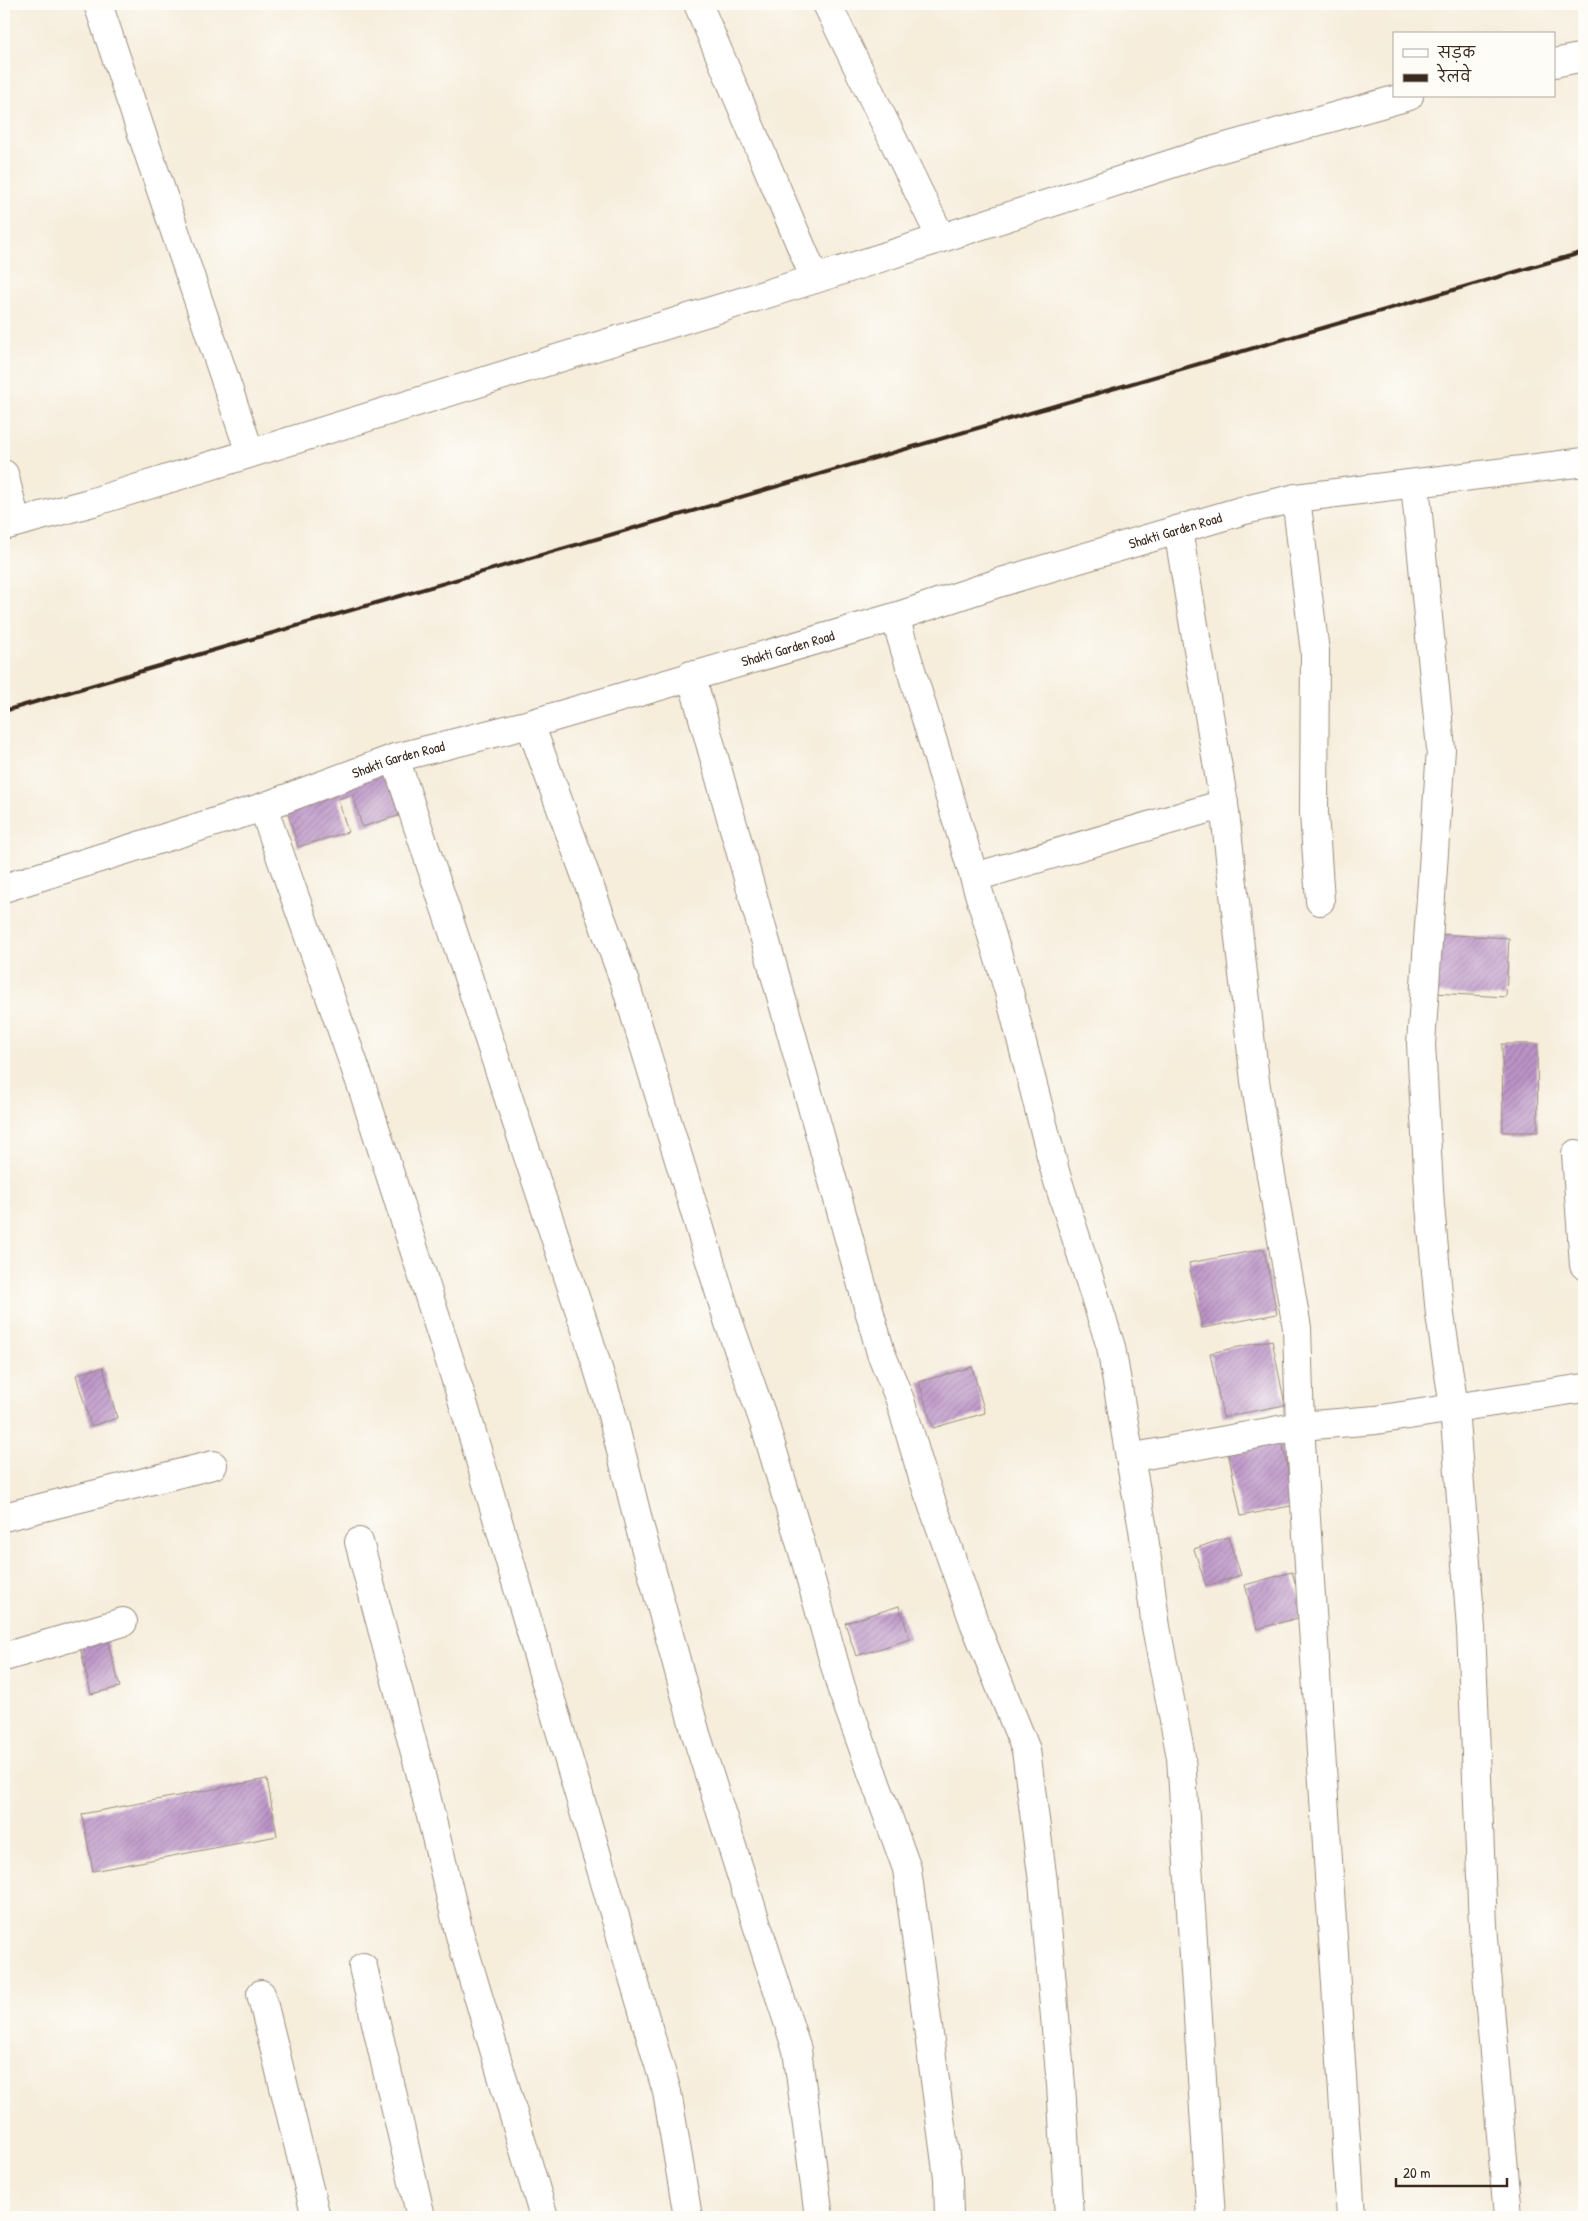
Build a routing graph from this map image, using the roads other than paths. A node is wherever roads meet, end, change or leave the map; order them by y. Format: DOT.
graph roads {
  1 [pos="98,4"];
  2 [pos="698,4"];
  3 [pos="827,4"];
  4 [pos="1584,57"];
  5 [pos="1556,63"];
  6 [pos="1402,98"];
  7 [pos="941,238"];
  8 [pos="815,280"];
  9 [pos="250,453"];
  10 [pos="1584,462"];
  11 [pos="4,474"];
  12 [pos="1415,484"];
  13 [pos="1296,498"];
  14 [pos="10,524"];
  15 [pos="1178,530"];
  16 [pos="895,617"];
  17 [pos="690,676"];
  18 [pos="530,724"];
  19 [pos="395,758"];
  20 [pos="1224,804"];
  21 [pos="263,807"];
  22 [pos="975,877"];
  23 [pos="4,888"];
  24 [pos="1320,901"];
  25 [pos="1576,1154"];
  26 [pos="1584,1265"];
  27 [pos="1584,1388"];
  28 [pos="1454,1407"];
  29 [pos="1300,1426"];
  30 [pos="1130,1458"];
  31 [pos="214,1465"];
  32 [pos="4,1517"];
  33 [pos="359,1542"];
  34 [pos="123,1622"];
  35 [pos="4,1656"];
  36 [pos="363,1967"];
  37 [pos="261,1994"];
  38 [pos="316,2217"];
  39 [pos="421,2217"];
  40 [pos="544,2217"];
  41 [pos="688,2217"];
  42 [pos="819,2217"];
  43 [pos="949,2217"];
  44 [pos="1069,2217"];
  45 [pos="1211,2217"];
  46 [pos="1351,2217"];
  47 [pos="1508,2217"];
  1 -- 9 [label="street"];
  2 -- 8 [label="street"];
  3 -- 7 [label="street"];
  4 -- 5 [label="street"];
  6 -- 7 [label="street"];
  7 -- 8 [label="street"];
  8 -- 9 [label="street"];
  9 -- 14 [label="street"];
  10 -- 12 [label="street, Shakti Garden Road"];
  11 -- 14 [label="street"];
  12 -- 13 [label="street, Shakti Garden Road"];
  12 -- 28 [label="street"];
  13 -- 15 [label="street, Shakti Garden Road"];
  13 -- 24 [label="street"];
  15 -- 16 [label="street, Shakti Garden Road"];
  15 -- 20 [label="street"];
  16 -- 17 [label="street, Shakti Garden Road"];
  16 -- 22 [label="street"];
  17 -- 18 [label="street, Shakti Garden Road"];
  17 -- 44 [label="street"];
  18 -- 19 [label="street, Shakti Garden Road"];
  18 -- 43 [label="street"];
  19 -- 21 [label="street, Shakti Garden Road"];
  19 -- 42 [label="street"];
  20 -- 22 [label="street"];
  20 -- 29 [label="street"];
  21 -- 23 [label="street, Shakti Garden Road"];
  21 -- 41 [label="street"];
  22 -- 30 [label="street"];
  25 -- 26 [label="street"];
  27 -- 28 [label="street"];
  28 -- 29 [label="street"];
  28 -- 47 [label="street"];
  29 -- 30 [label="street"];
  29 -- 46 [label="street"];
  30 -- 45 [label="street"];
  31 -- 32 [label="street"];
  33 -- 40 [label="street"];
  34 -- 35 [label="street"];
  36 -- 39 [label="street"];
  37 -- 38 [label="street"];
}
